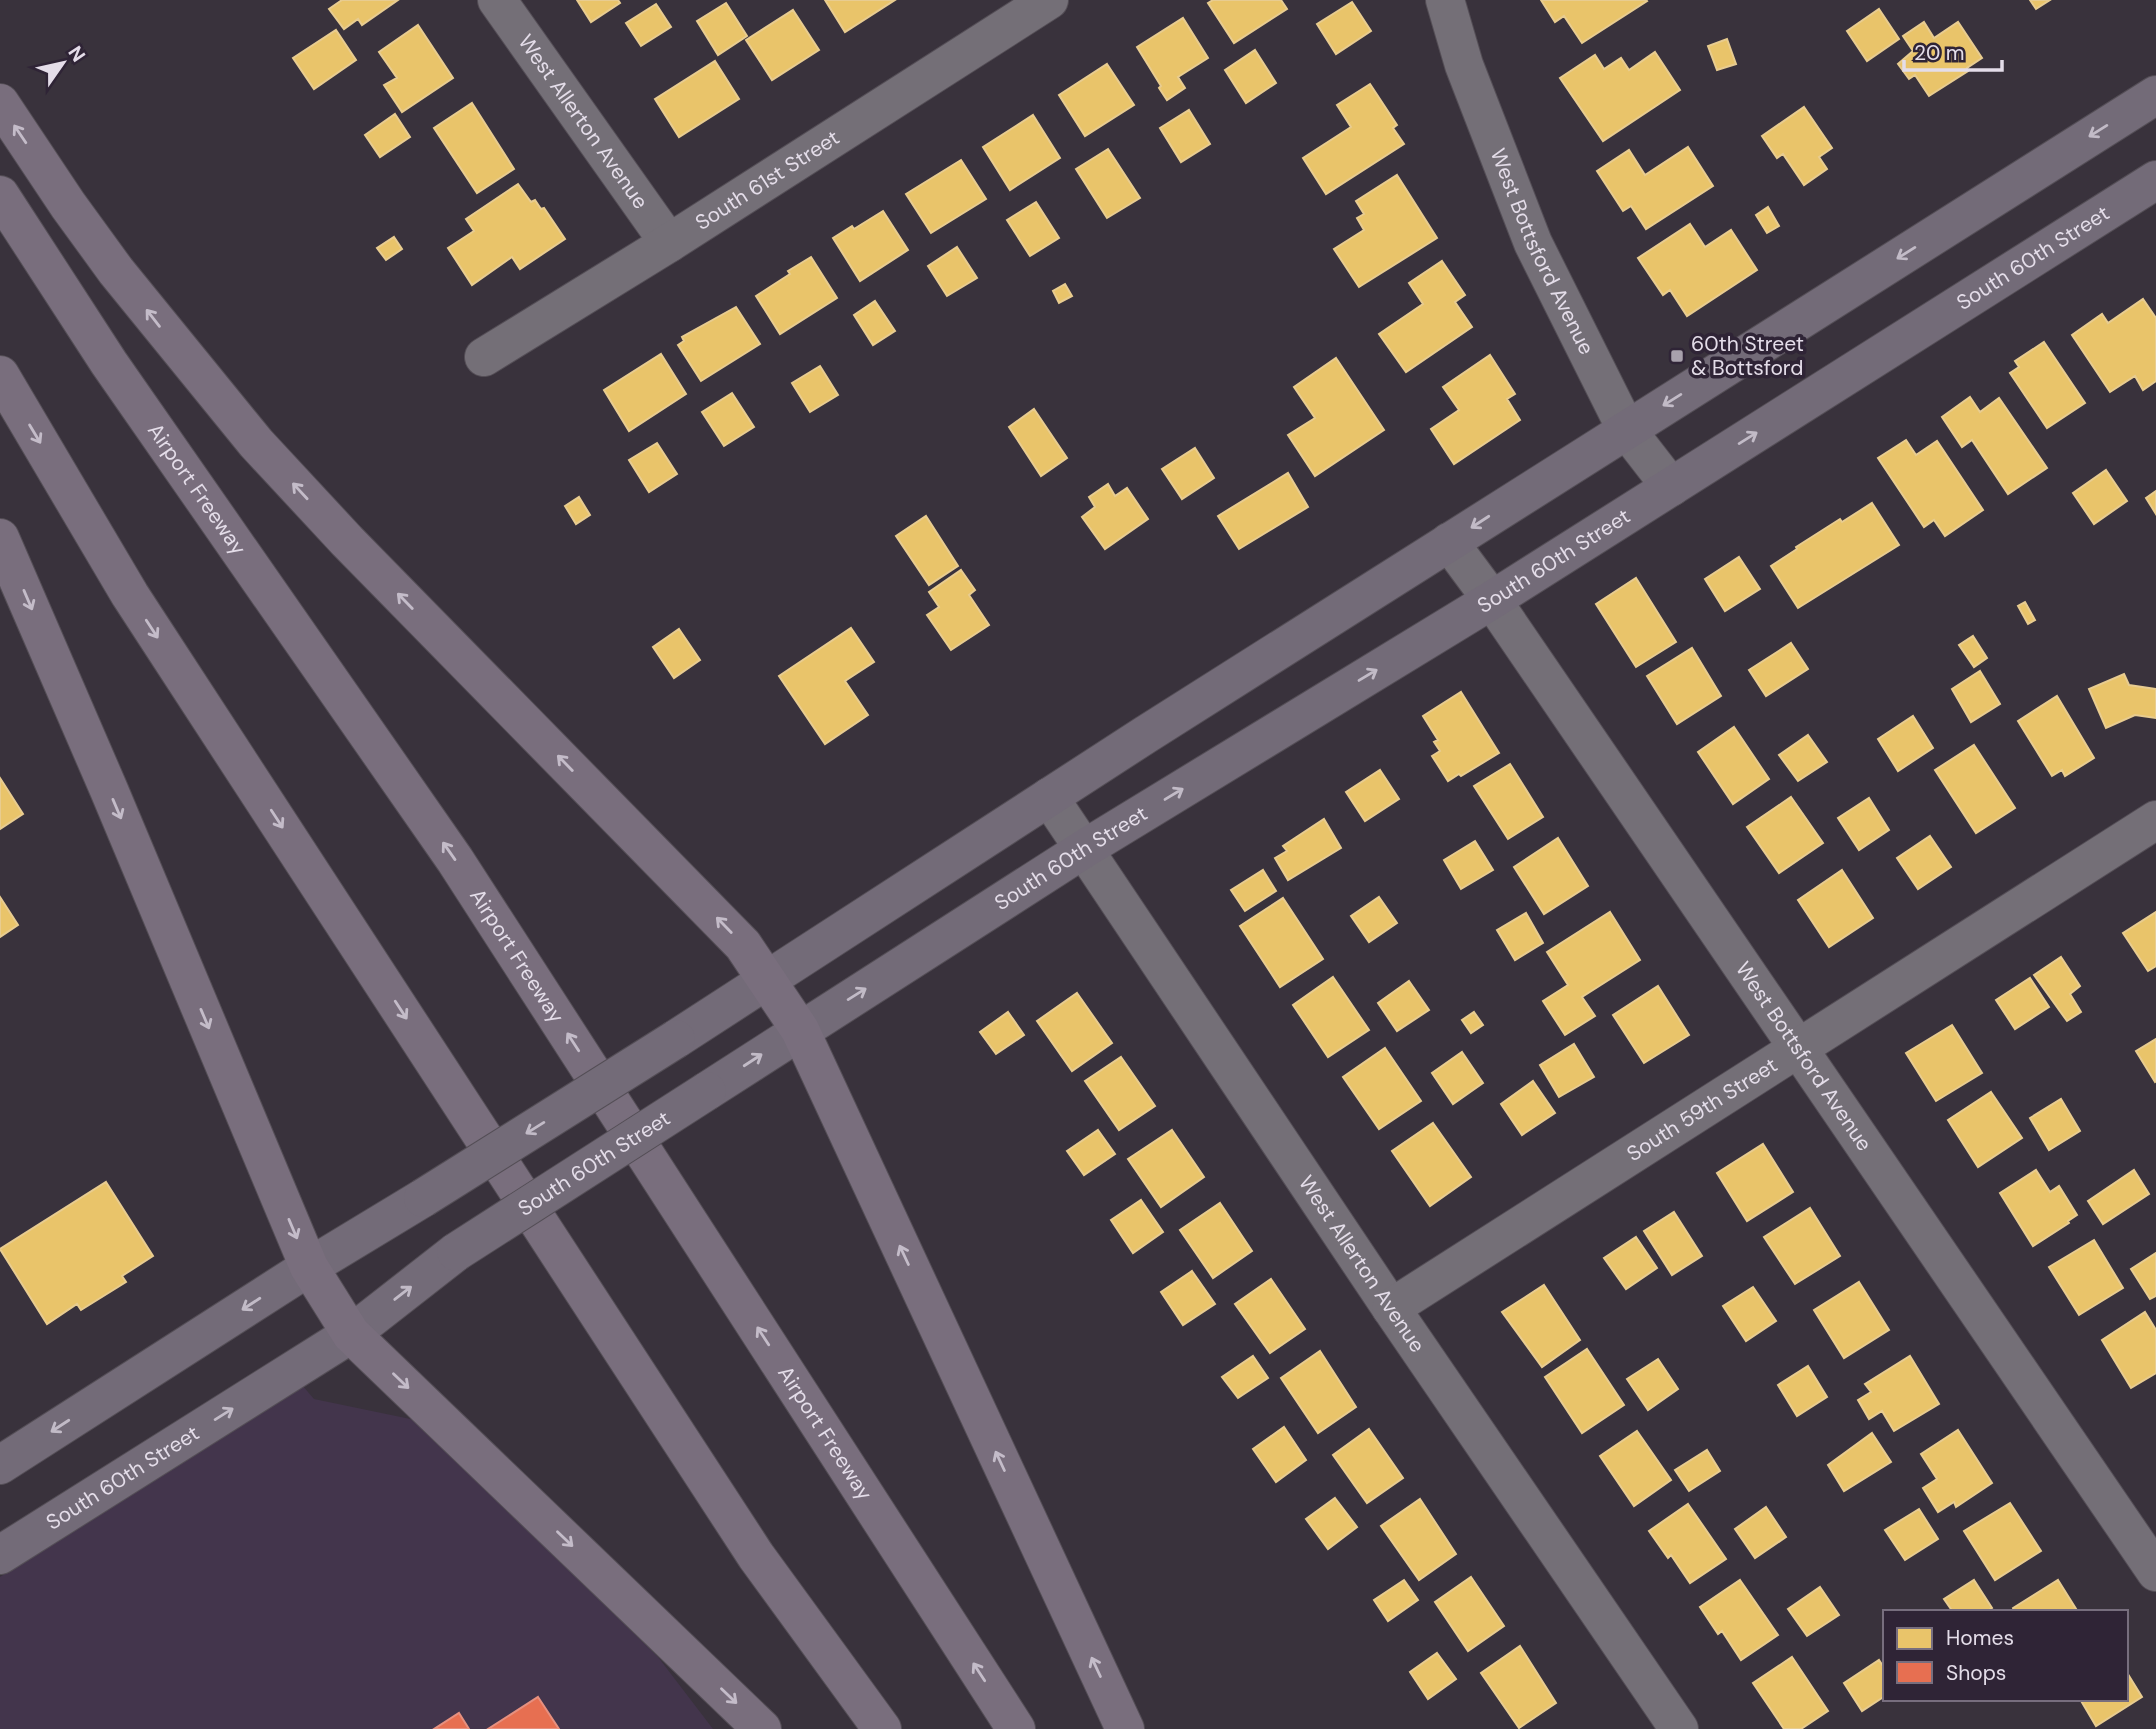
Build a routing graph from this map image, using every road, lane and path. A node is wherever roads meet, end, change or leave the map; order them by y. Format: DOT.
graph roads {
  1 [pos="497,0"];
  2 [pos="1049,0"];
  3 [pos="1445,0"];
  4 [pos="2156,95"];
  5 [pos="0,103"];
  6 [pos="2156,180"];
  7 [pos="0,195"];
  8 [pos="669,243"];
  9 [pos="484,357"];
  10 [pos="0,375"];
  11 [pos="1626,429"];
  12 [pos="1671,487"];
  13 [pos="0,538"];
  14 [pos="1448,542"];
  15 [pos="1492,600"];
  16 [pos="1049,797"];
  17 [pos="2156,820"];
  18 [pos="1084,849"];
  19 [pos="766,979"];
  20 [pos="800,1030"];
  21 [pos="1798,1048"];
  22 [pos="309,1267"];
  23 [pos="1391,1308"];
  24 [pos="351,1334"];
  25 [pos="0,1465"];
  26 [pos="0,1555"];
  27 [pos="2156,1572"];
  28 [pos="762,1729"];
  29 [pos="881,1729"];
  30 [pos="1016,1729"];
  31 [pos="1125,1729"];
  32 [pos="1679,1729"];
  1 -- 8 [label="street, West Allerton Avenue"];
  2 -- 8 [label="street, South 61st Street"];
  3 -- 11 [label="street, West Bottsford Avenue"];
  4 -- 11 [label="main road, one-way"];
  19 -- 5 [label="highway, one-way"];
  12 -- 6 [label="main road, South 60th Street, one-way"];
  30 -- 7 [label="highway, Airport Freeway, one-way"];
  8 -- 9 [label="street, South 61st Street"];
  10 -- 29 [label="highway, one-way"];
  11 -- 12 [label="street, West Bottsford Avenue"];
  11 -- 14 [label="main road, one-way"];
  12 -- 15 [label="main road, South 60th Street"];
  13 -- 22 [label="highway, one-way"];
  14 -- 15 [label="street, West Bottsford Avenue"];
  14 -- 16 [label="main road"];
  18 -- 15 [label="main road, South 60th Street, one-way"];
  15 -- 21 [label="street, West Bottsford Avenue"];
  16 -- 18 [label="street, West Allerton Avenue"];
  16 -- 19 [label="main road"];
  17 -- 21 [label="street, South 59th Street"];
  20 -- 18 [label="main road, South 60th Street, one-way"];
  18 -- 23 [label="street, West Allerton Avenue"];
  19 -- 20 [label="highway"];
  19 -- 22 [label="main road, one-way, bridge"];
  24 -- 20 [label="main road, South 60th Street, one-way, bridge"];
  31 -- 20 [label="highway, one-way"];
  21 -- 23 [label="street, South 59th Street"];
  21 -- 27 [label="street, West Bottsford Avenue"];
  22 -- 24 [label="highway"];
  22 -- 25 [label="main road, one-way"];
  23 -- 32 [label="street, West Allerton Avenue"];
  26 -- 24 [label="main road, South 60th Street, one-way"];
  24 -- 28 [label="highway, one-way"];
}
